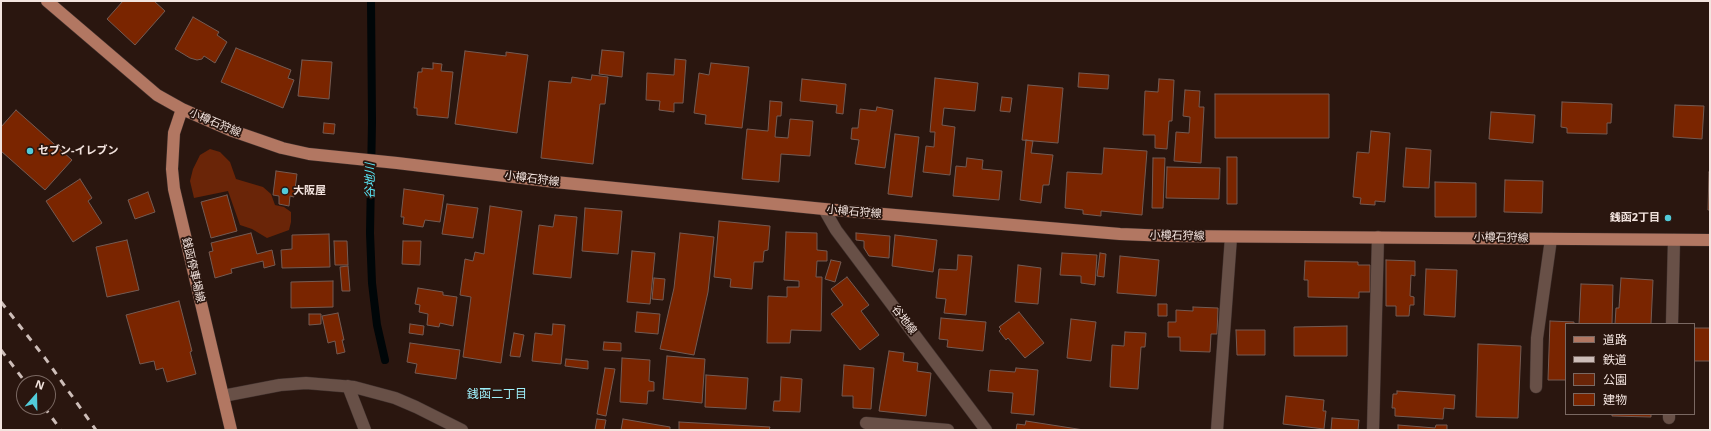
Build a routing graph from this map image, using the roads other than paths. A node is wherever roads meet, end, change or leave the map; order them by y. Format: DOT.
graph roads {
  1 [pos="47,1"];
  2 [pos="182,109"];
  3 [pos="824,209"];
  4 [pos="1231,237"];
  5 [pos="1378,237"];
  6 [pos="1551,239"];
  7 [pos="1674,240"];
  8 [pos="1710,240"];
  9 [pos="1672,323"];
  10 [pos="348,386"];
  11 [pos="1536,387"];
  12 [pos="223,396"];
  13 [pos="866,423"];
  14 [pos="231,430"];
  15 [pos="365,430"];
  16 [pos="462,430"];
  17 [pos="948,430"];
  18 [pos="986,430"];
  19 [pos="1216,430"];
  20 [pos="1373,430"];
  1 -- 2 [label="main road, 小樽石狩線"];
  2 -- 3 [label="main road, 小樽石狩線"];
  2 -- 12 [label="main road, 銭函停車場線"];
  3 -- 4 [label="main road, 小樽石狩線"];
  3 -- 18 [label="street, 谷地線"];
  4 -- 5 [label="main road, 小樽石狩線"];
  4 -- 19 [label="street"];
  5 -- 6 [label="main road, 小樽石狩線"];
  5 -- 20 [label="street"];
  6 -- 7 [label="main road, 小樽石狩線"];
  6 -- 11 [label="street"];
  7 -- 8 [label="main road, 小樽石狩線"];
  7 -- 9 [label="street"];
  10 -- 12 [label="street"];
  10 -- 15 [label="street"];
  10 -- 16 [label="street"];
  12 -- 14 [label="main road, 銭函停車場線"];
  13 -- 17 [label="street"];
}
